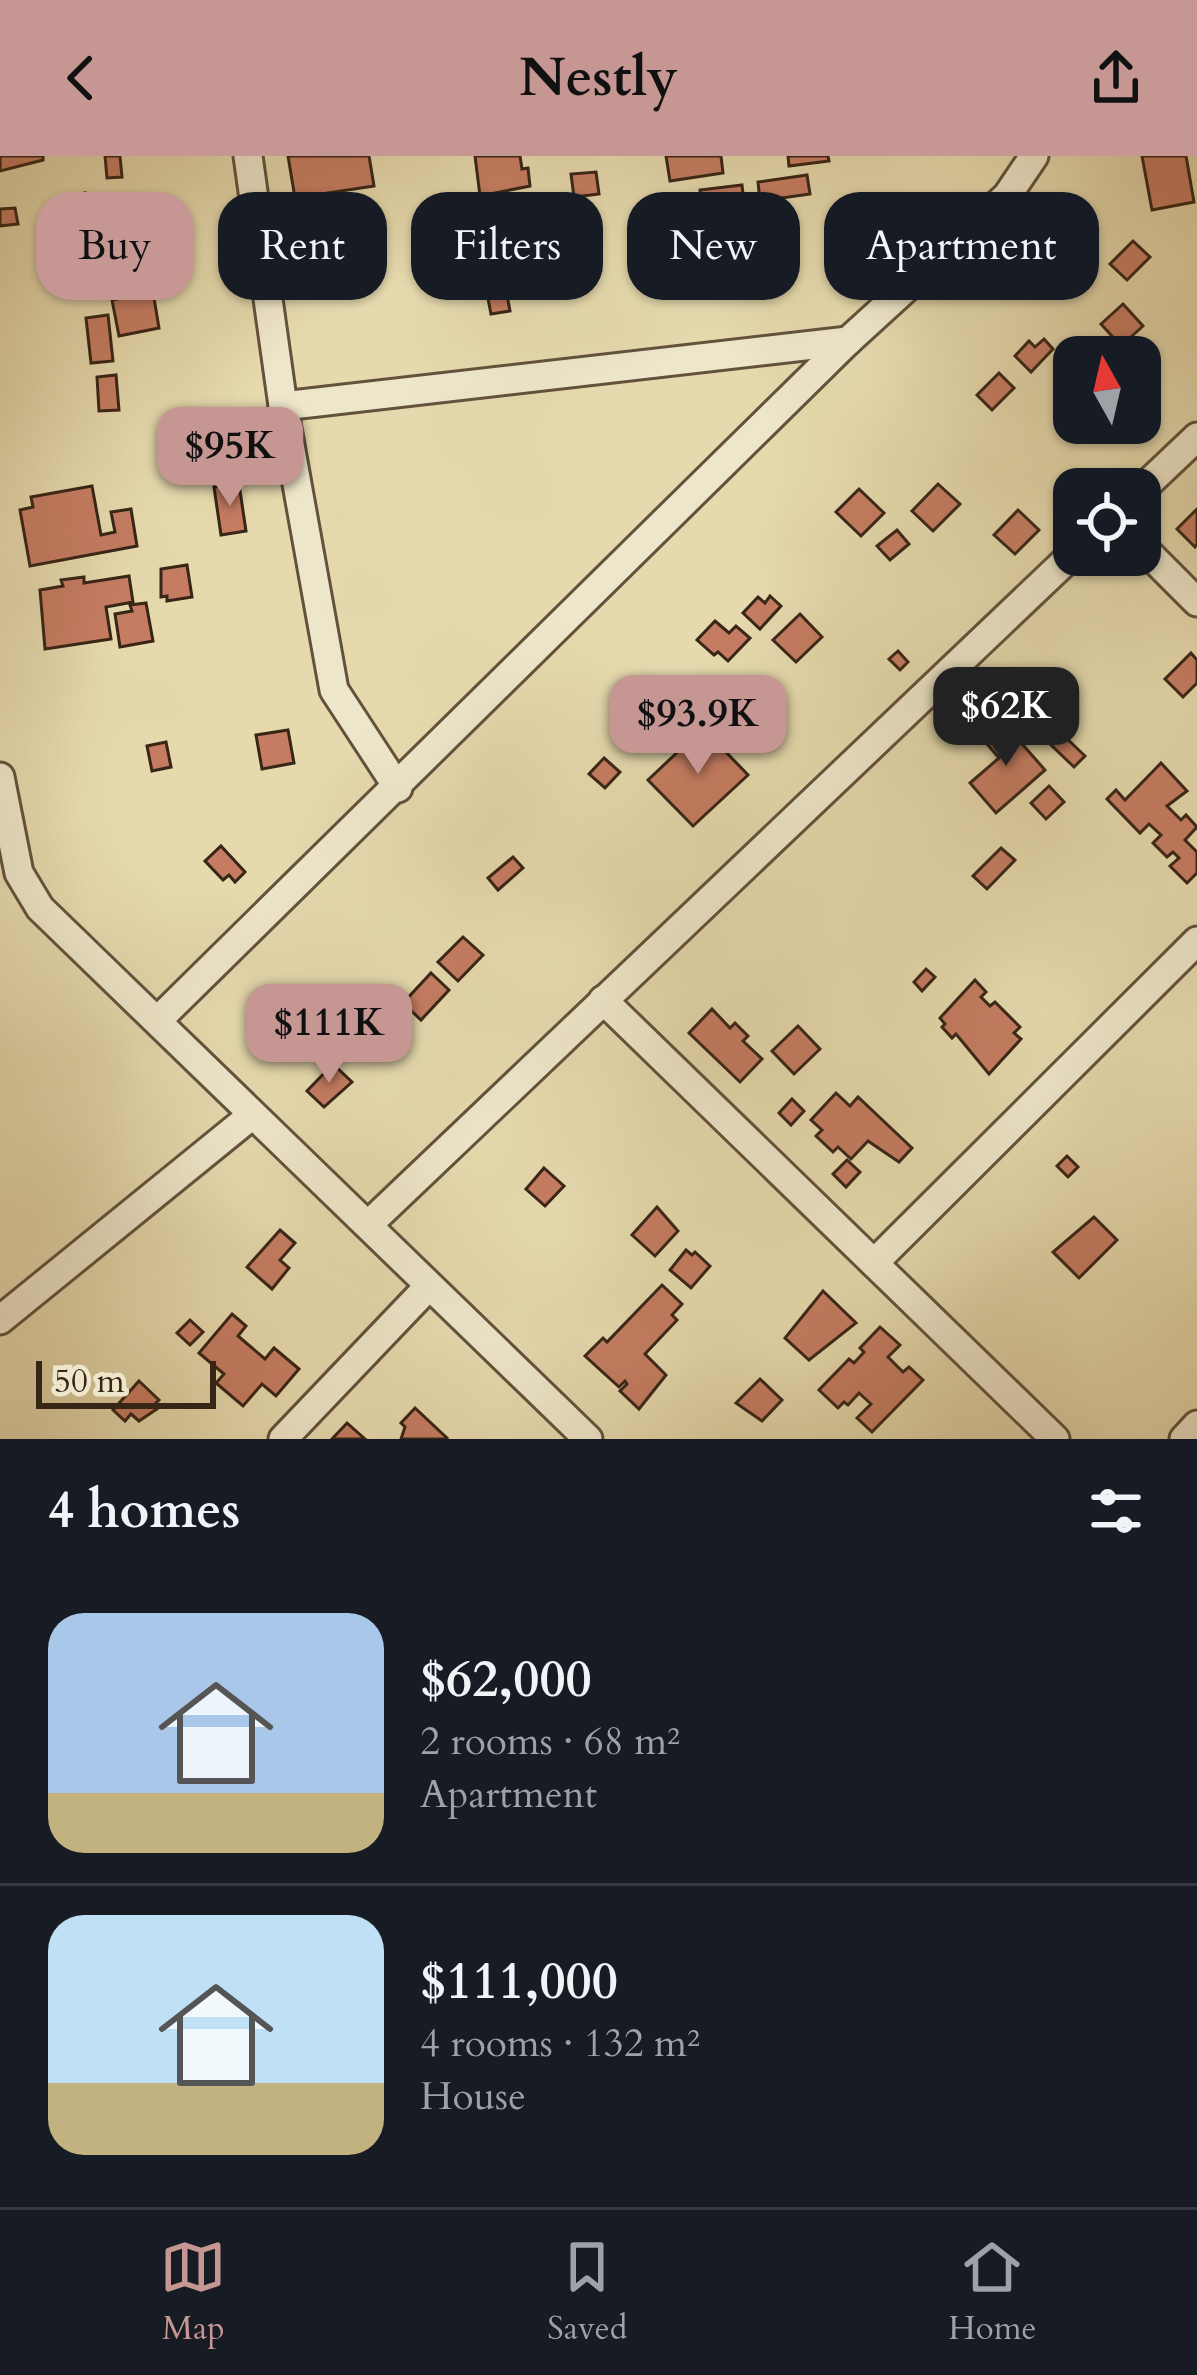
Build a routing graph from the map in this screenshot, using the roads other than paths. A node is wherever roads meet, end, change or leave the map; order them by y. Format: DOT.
graph roads {
  1 [pos="248,156"];
  2 [pos="1034,156"];
  3 [pos="848,341"];
  4 [pos="283,406"];
  5 [pos="1197,437"];
  6 [pos="1161,471"];
  7 [pos="1161,565"];
  8 [pos="1053,573"];
  9 [pos="1197,602"];
  10 [pos="0,777"];
  11 [pos="398,788"];
  12 [pos="1197,941"];
  13 [pos="603,1000"];
  14 [pos="160,1019"];
  15 [pos="251,1116"];
  16 [pos="368,1225"];
  17 [pos="874,1263"];
  18 [pos="429,1286"];
  19 [pos="0,1320"];
  20 [pos="1197,1425"];
  21 [pos="283,1439"];
  22 [pos="587,1439"];
  23 [pos="1055,1439"];
  24 [pos="1184,1439"];
  1 -- 4 [label="street"];
  2 -- 3 [label="street"];
  3 -- 4 [label="street"];
  3 -- 11 [label="street"];
  4 -- 11 [label="street"];
  5 -- 6 [label="street"];
  7 -- 9 [label="street"];
  8 -- 13 [label="street"];
  10 -- 14 [label="street"];
  11 -- 14 [label="street"];
  12 -- 17 [label="street"];
  13 -- 16 [label="street"];
  13 -- 17 [label="street"];
  14 -- 15 [label="street"];
  15 -- 16 [label="street"];
  15 -- 19 [label="street"];
  16 -- 18 [label="street"];
  17 -- 23 [label="street"];
  18 -- 21 [label="street"];
  18 -- 22 [label="street"];
  20 -- 24 [label="street"];
}
